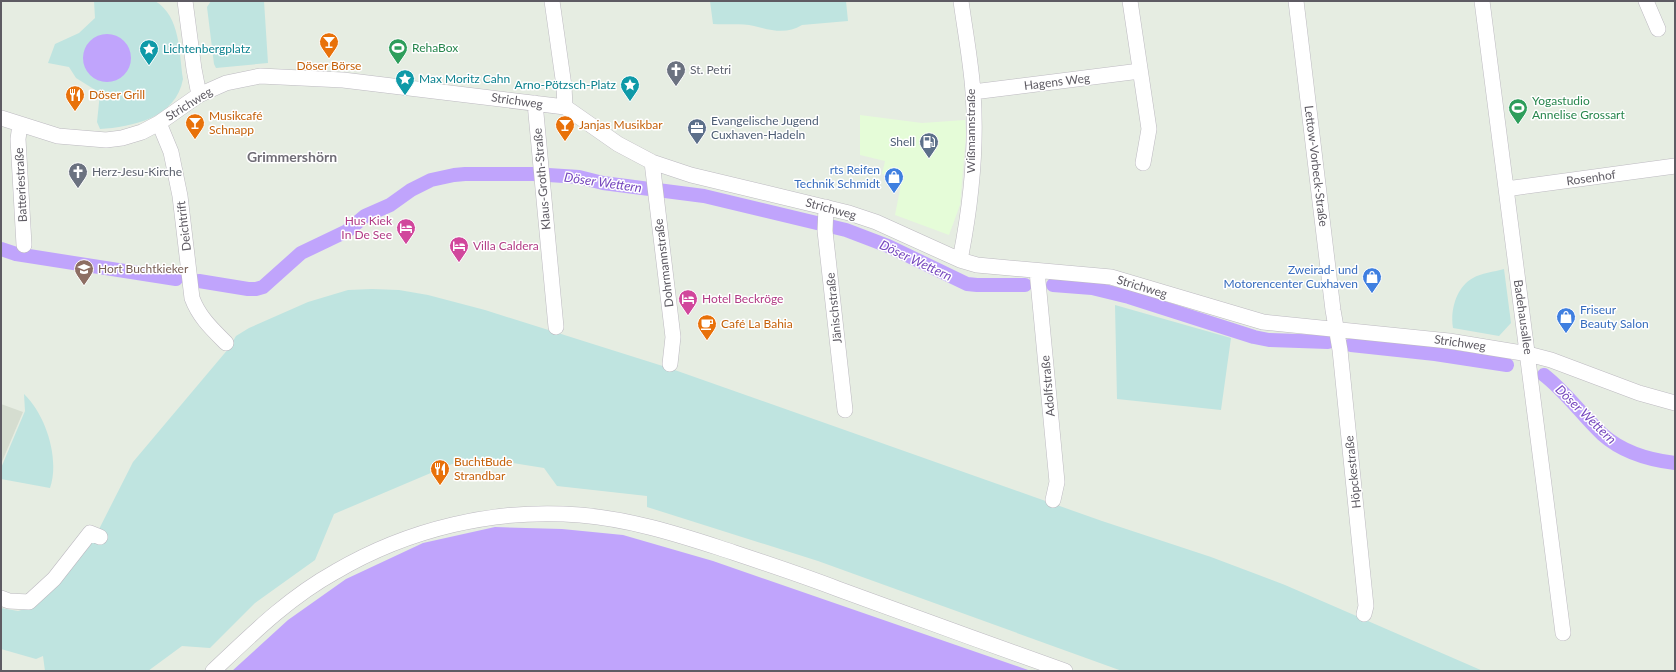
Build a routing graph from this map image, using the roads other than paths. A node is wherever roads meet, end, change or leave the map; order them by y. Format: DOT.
graph roads {
  1 [pos="185,1"];
  2 [pos="552,1"];
  3 [pos="961,1"];
  4 [pos="1130,1"];
  5 [pos="1296,1"];
  6 [pos="1482,1"];
  7 [pos="1646,1"];
  8 [pos="1658,29"];
  9 [pos="1140,71"];
  10 [pos="973,92"];
  11 [pos="199,95"];
  12 [pos="536,103"];
  13 [pos="564,107"];
  14 [pos="1,118"];
  15 [pos="159,123"];
  16 [pos="20,125"];
  17 [pos="652,162"];
  18 [pos="1142,163"];
  19 [pos="1675,166"];
  20 [pos="1506,189"];
  21 [pos="825,219"];
  22 [pos="24,245"];
  23 [pos="960,260"];
  24 [pos="1038,271"];
  25 [pos="556,327"];
  26 [pos="1338,330"];
  27 [pos="226,342"];
  28 [pos="1528,354"];
  29 [pos="670,364"];
  30 [pos="1675,403"];
  31 [pos="844,410"];
  32 [pos="1053,500"];
  33 [pos="100,537"];
  34 [pos="1,598"];
  35 [pos="1364,614"];
  36 [pos="1563,633"];
  37 [pos="213,671"];
  38 [pos="1065,671"];
  1 -- 11 [label="street"];
  2 -- 13 [label="street"];
  3 -- 10 [label="street, Wißmannstraße"];
  4 -- 9 [label="street"];
  5 -- 26 [label="street, Lettow-Vorbeck-Straße"];
  6 -- 20 [label="street, Badehausallee"];
  7 -- 8 [label="street"];
  9 -- 10 [label="street, Hagens Weg"];
  9 -- 18 [label="street"];
  10 -- 23 [label="street, Wißmannstraße"];
  11 -- 12 [label="street, Strichweg"];
  11 -- 15 [label="street, Strichweg"];
  12 -- 13 [label="street, Strichweg"];
  12 -- 25 [label="street, Klaus-Groth-Straße"];
  13 -- 17 [label="street, Strichweg"];
  14 -- 16 [label="street, Strichweg"];
  15 -- 16 [label="street, Strichweg"];
  15 -- 27 [label="street, Deichtrift"];
  16 -- 22 [label="street, Batteriestraße"];
  17 -- 21 [label="street, Strichweg"];
  17 -- 29 [label="street, Dohrmannstraße"];
  19 -- 20 [label="street, Rosenhof"];
  20 -- 28 [label="street, Badehausallee"];
  21 -- 23 [label="street, Strichweg"];
  21 -- 31 [label="street, Jänischstraße"];
  23 -- 24 [label="street, Strichweg"];
  24 -- 26 [label="street, Strichweg"];
  24 -- 32 [label="street, Adolfstraße"];
  26 -- 28 [label="street, Strichweg"];
  26 -- 35 [label="street, Höpckestraße"];
  28 -- 30 [label="street, Strichweg"];
  28 -- 36 [label="street, Badehausallee"];
  33 -- 34 [label="street"];
  37 -- 38 [label="street"];
}
